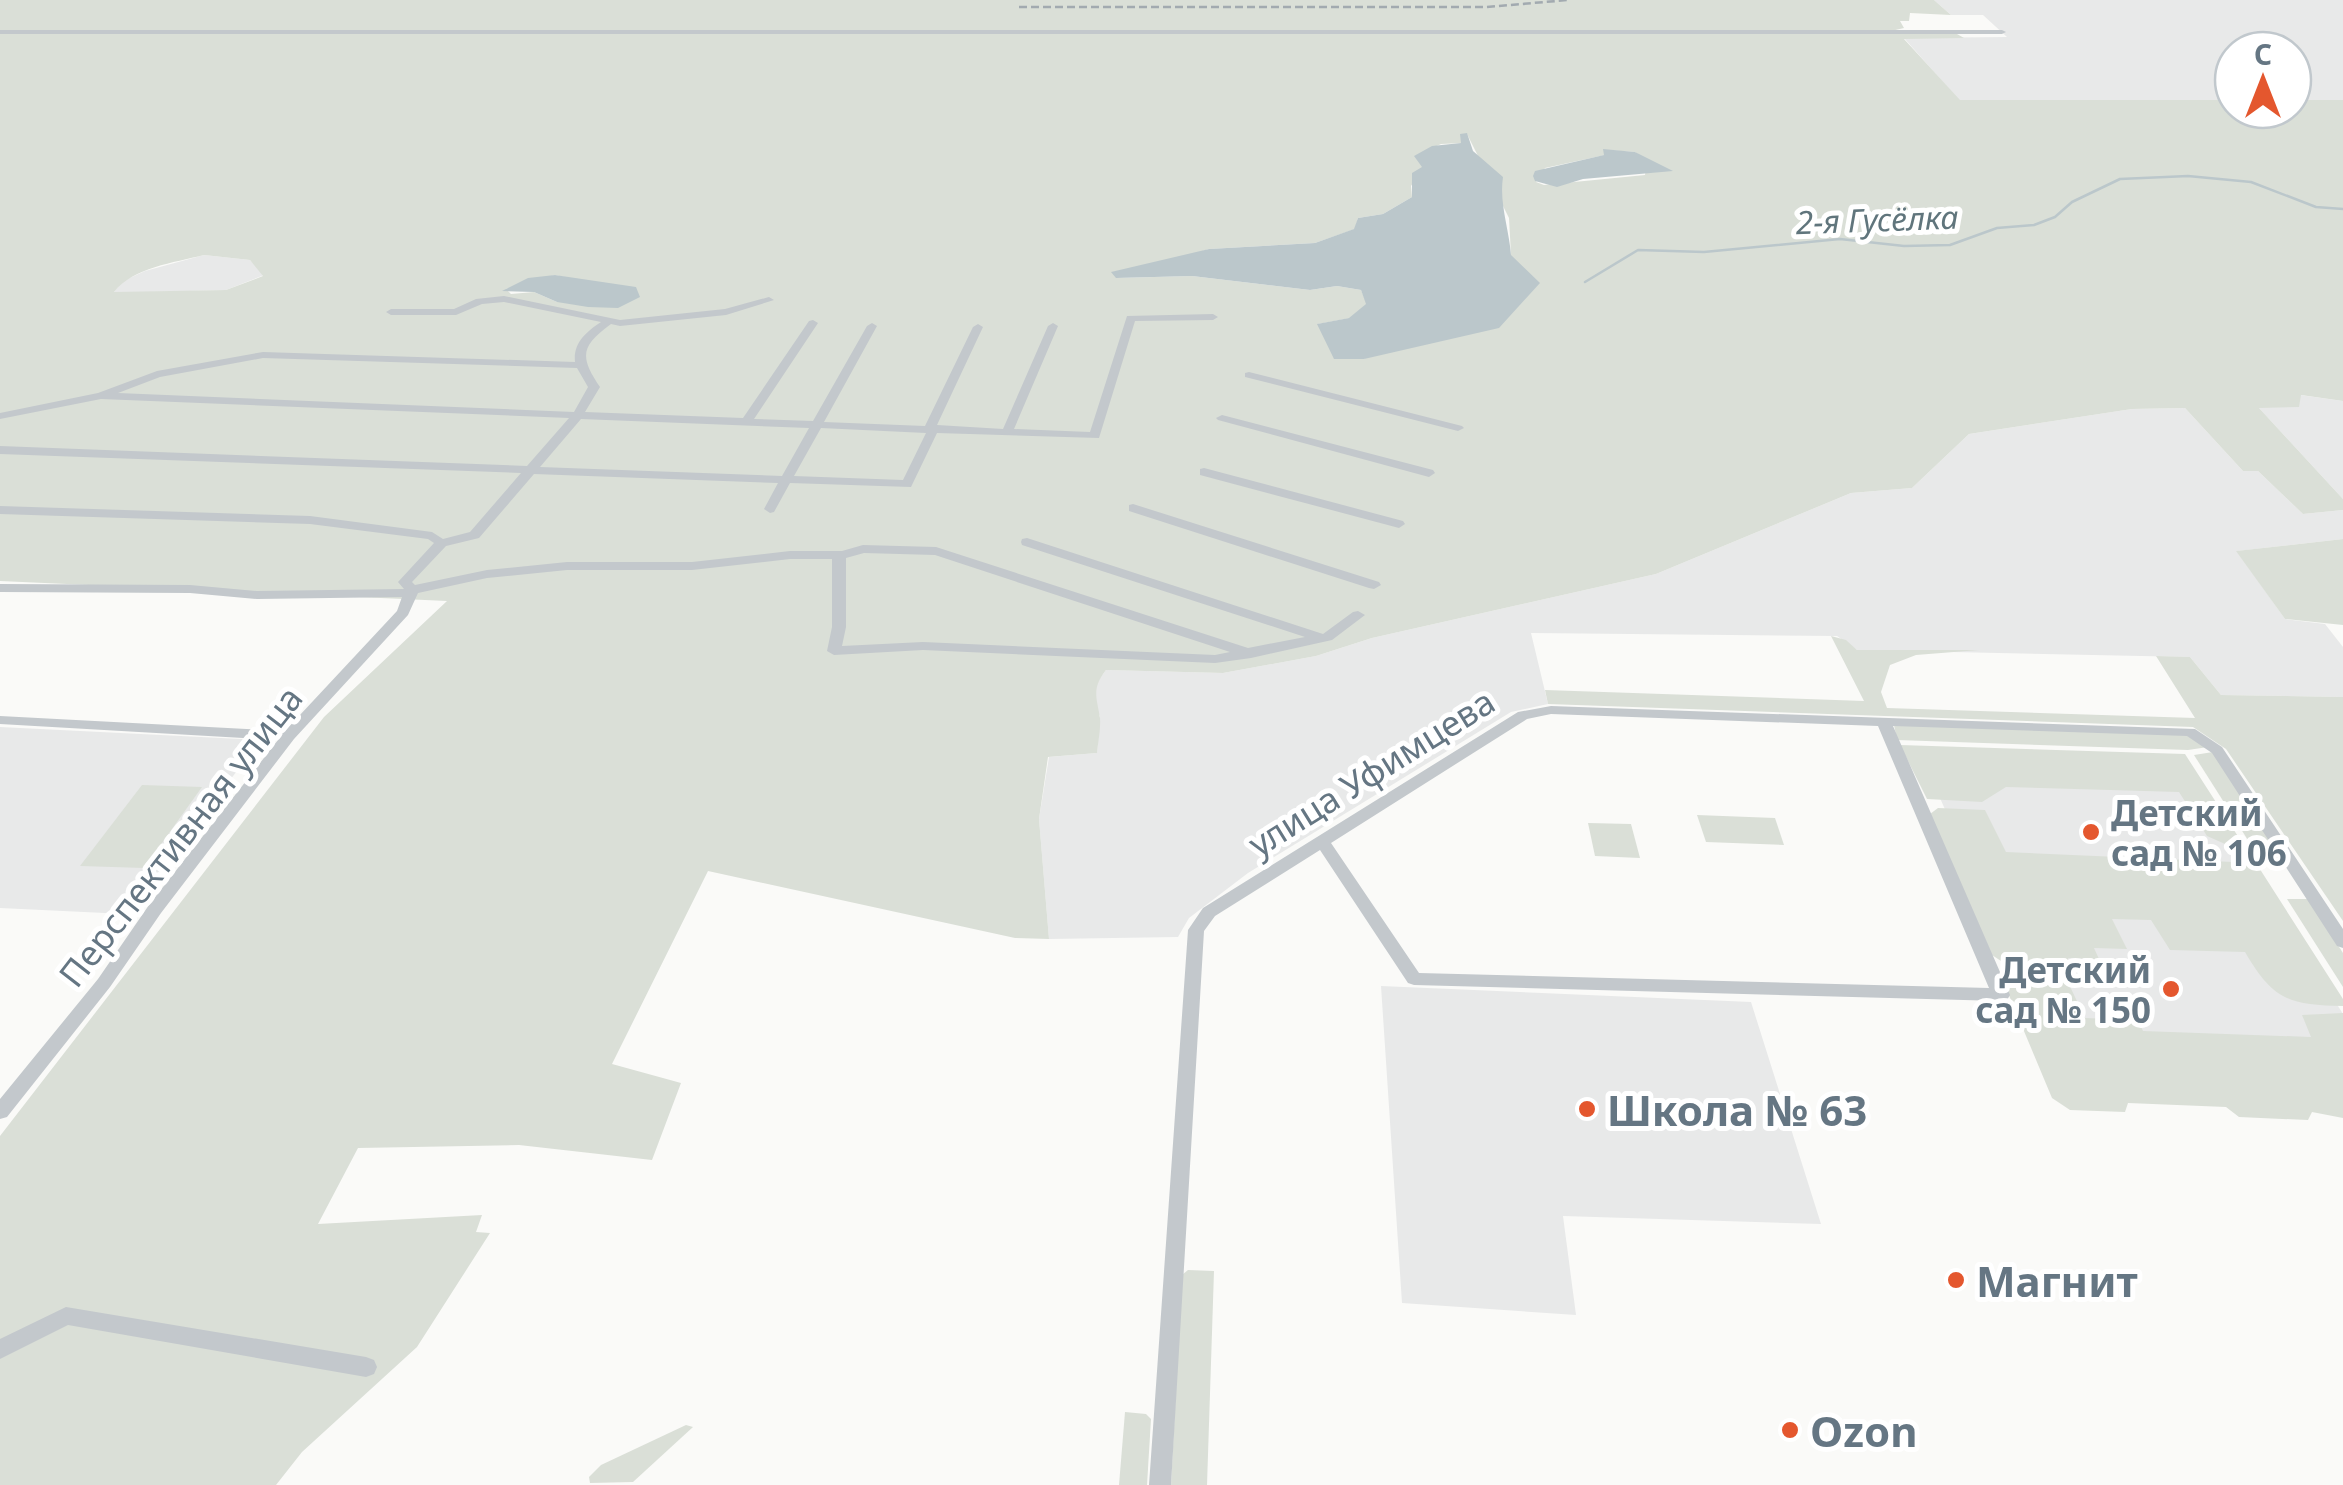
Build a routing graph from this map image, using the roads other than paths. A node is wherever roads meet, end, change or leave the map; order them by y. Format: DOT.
graph roads {
  1 [pos="0,32"];
  2 [pos="2002,32"];
  3 [pos="508,299"];
  4 [pos="770,300"];
  5 [pos="498,310"];
  6 [pos="391,312"];
  7 [pos="1213,317"];
  8 [pos="608,322"];
  9 [pos="813,323"];
  10 [pos="872,326"];
  11 [pos="1052,326"];
  12 [pos="978,327"];
  13 [pos="579,365"];
  14 [pos="1249,375"];
  15 [pos="101,396"];
  16 [pos="578,414"];
  17 [pos="0,416"];
  18 [pos="1222,418"];
  19 [pos="747,421"];
  20 [pos="820,424"];
  21 [pos="932,428"];
  22 [pos="1458,428"];
  23 [pos="1007,432"];
  24 [pos="0,450"];
  25 [pos="533,467"];
  26 [pos="1204,472"];
  27 [pos="1429,473"];
  28 [pos="787,478"];
  29 [pos="1133,508"];
  30 [pos="770,509"];
  31 [pos="0,510"];
  32 [pos="1399,524"];
  33 [pos="1027,542"];
  34 [pos="442,544"];
  35 [pos="839,555"];
  36 [pos="1374,584"];
  37 [pos="0,588"];
  38 [pos="410,595"];
  39 [pos="1358,615"];
  40 [pos="1322,638"];
  41 [pos="1251,654"];
  42 [pos="0,720"];
  43 [pos="1884,720"];
  44 [pos="289,736"];
  45 [pos="1322,841"];
  46 [pos="2343,942"];
  47 [pos="0,1112"];
  48 [pos="0,1350"];
  49 [pos="366,1367"];
  50 [pos="1160,1485"];
  1 -- 2 [label="street"];
  3 -- 5 [label="street"];
  3 -- 6 [label="street"];
  3 -- 8 [label="street"];
  4 -- 8 [label="street"];
  7 -- 23 [label="street"];
  8 -- 13 [label="street"];
  9 -- 19 [label="street"];
  10 -- 20 [label="street"];
  11 -- 23 [label="street"];
  12 -- 21 [label="street"];
  13 -- 15 [label="street"];
  13 -- 16 [label="street"];
  14 -- 22 [label="street"];
  15 -- 16 [label="street"];
  15 -- 17 [label="street"];
  16 -- 19 [label="street"];
  16 -- 25 [label="street"];
  18 -- 27 [label="street"];
  19 -- 20 [label="street"];
  20 -- 21 [label="street"];
  20 -- 28 [label="street"];
  21 -- 23 [label="street"];
  21 -- 28 [label="street"];
  24 -- 25 [label="street"];
  25 -- 28 [label="street"];
  25 -- 34 [label="street"];
  26 -- 32 [label="street"];
  28 -- 30 [label="street"];
  29 -- 36 [label="street"];
  31 -- 34 [label="street"];
  33 -- 40 [label="street"];
  34 -- 38 [label="street, Перспективная улица"];
  35 -- 38 [label="street"];
  35 -- 41 [label="street"];
  35 -- 41 [label="street"];
  37 -- 38 [label="street"];
  38 -- 44 [label="street, Перспективная улица"];
  39 -- 40 [label="street"];
  40 -- 41 [label="street"];
  42 -- 44 [label="street"];
  43 -- 45 [label="street, улица Уфимцева"];
  43 -- 45 [label="street"];
  43 -- 46 [label="street, улица Уфимцева"];
  44 -- 47 [label="street, Перспективная улица"];
  45 -- 50 [label="street, улица Уфимцева"];
  48 -- 49 [label="street"];
}
